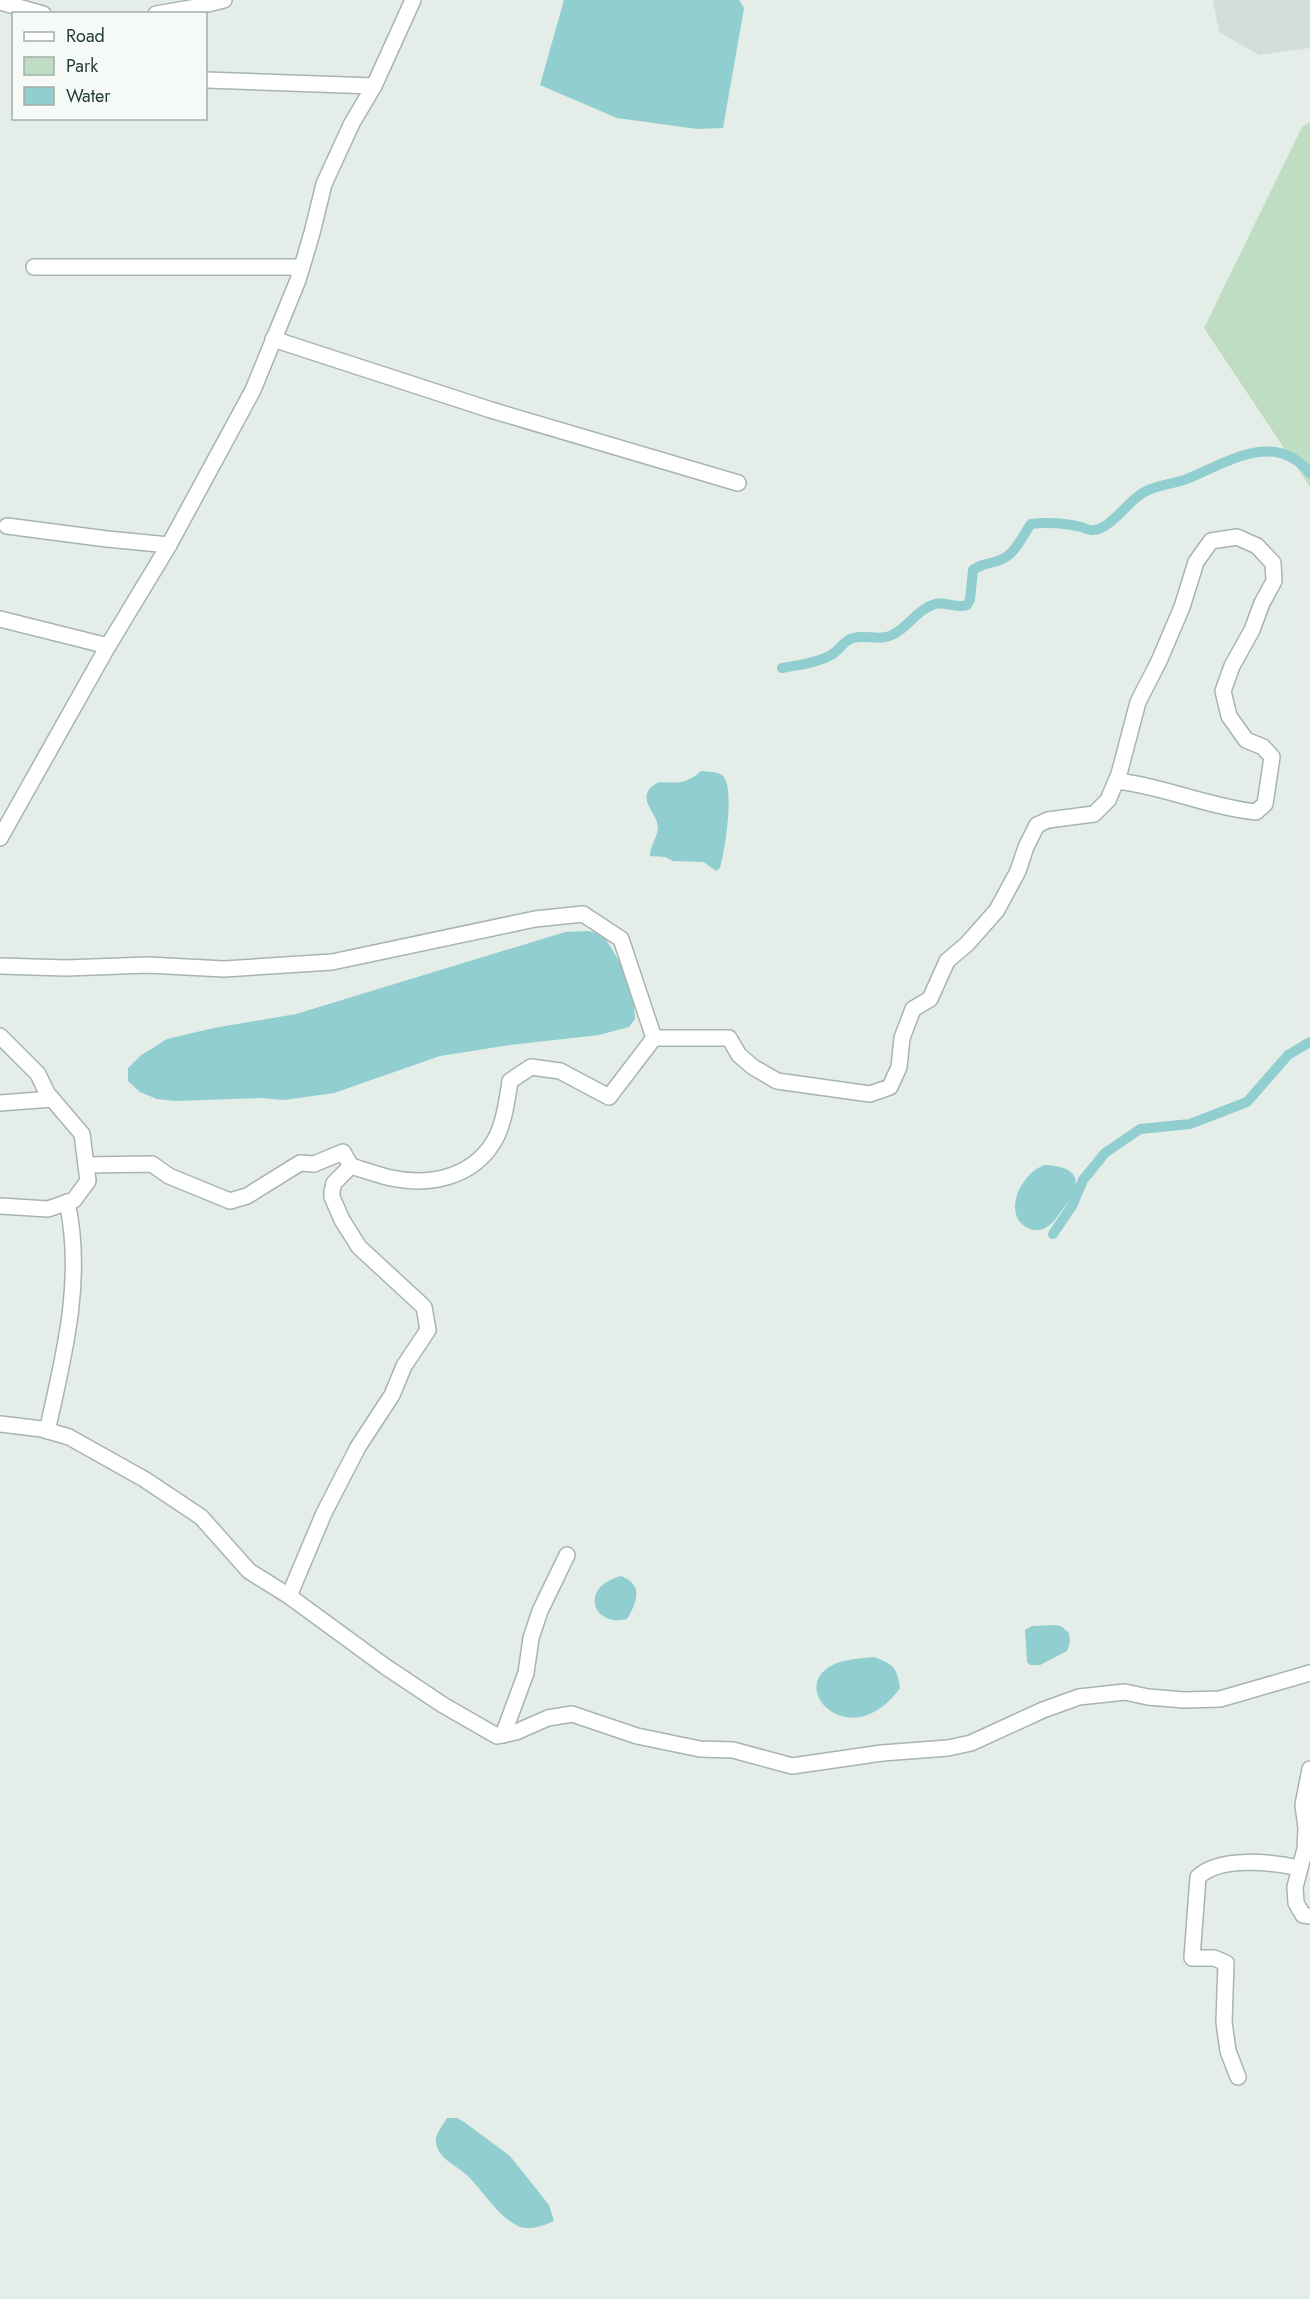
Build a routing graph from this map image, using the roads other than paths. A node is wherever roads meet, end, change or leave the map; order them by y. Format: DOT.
graph roads {
  1 [pos="224,0"];
  2 [pos="413,0"];
  3 [pos="0,2"];
  4 [pos="36,12"];
  5 [pos="168,12"];
  6 [pos="207,80"];
  7 [pos="374,86"];
  8 [pos="34,267"];
  9 [pos="302,267"];
  10 [pos="273,339"];
  11 [pos="738,483"];
  12 [pos="7,526"];
  13 [pos="169,545"];
  14 [pos="0,619"];
  15 [pos="108,646"];
  16 [pos="1116,781"];
  17 [pos="0,838"];
  18 [pos="0,966"];
  19 [pos="0,1036"];
  20 [pos="654,1038"];
  21 [pos="52,1100"];
  22 [pos="0,1103"];
  23 [pos="86,1165"];
  24 [pos="351,1166"];
  25 [pos="67,1202"];
  26 [pos="0,1206"];
  27 [pos="0,1424"];
  28 [pos="47,1431"];
  29 [pos="567,1555"];
  30 [pos="289,1596"];
  31 [pos="1310,1672"];
  32 [pos="502,1735"];
  33 [pos="1310,1769"];
  34 [pos="1299,1868"];
  35 [pos="1310,1916"];
  36 [pos="1238,2077"];
  1 -- 5 [label="street"];
  2 -- 7 [label="street"];
  3 -- 4 [label="street"];
  6 -- 7 [label="street"];
  7 -- 9 [label="street"];
  8 -- 9 [label="street"];
  9 -- 10 [label="street"];
  10 -- 11 [label="street"];
  10 -- 13 [label="street"];
  12 -- 13 [label="street"];
  13 -- 15 [label="street"];
  14 -- 15 [label="street"];
  15 -- 17 [label="street"];
  16 -- 16 [label="street"];
  16 -- 20 [label="street"];
  18 -- 20 [label="street"];
  19 -- 21 [label="street"];
  20 -- 24 [label="street"];
  21 -- 22 [label="street"];
  21 -- 23 [label="street"];
  23 -- 24 [label="street"];
  23 -- 25 [label="street"];
  24 -- 30 [label="street"];
  25 -- 26 [label="street"];
  25 -- 28 [label="street"];
  27 -- 28 [label="street"];
  28 -- 30 [label="street"];
  29 -- 32 [label="street"];
  30 -- 32 [label="street"];
  31 -- 32 [label="street"];
  33 -- 34 [label="street"];
  34 -- 35 [label="street"];
  34 -- 36 [label="street"];
}
